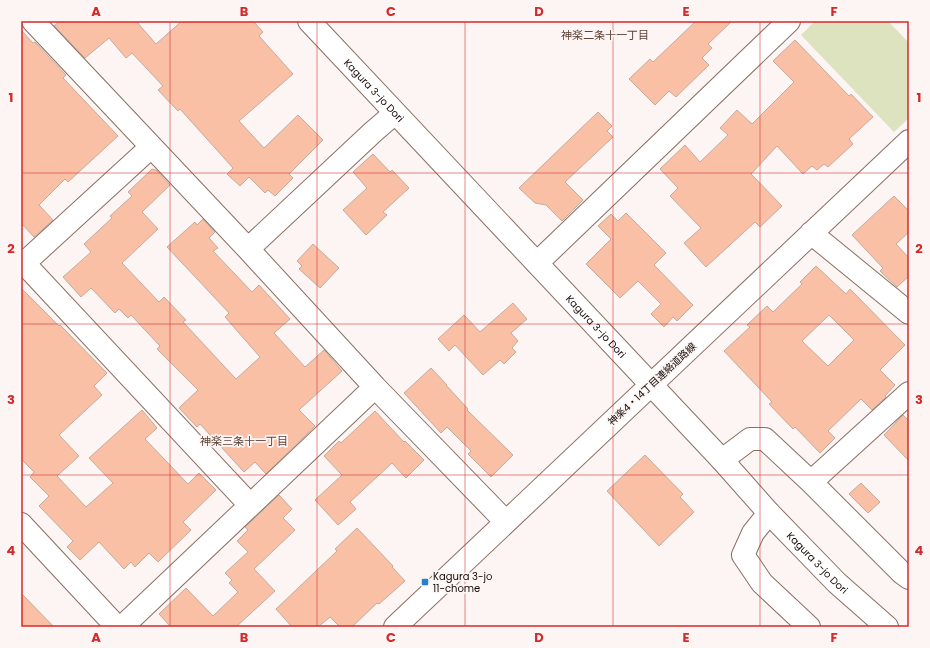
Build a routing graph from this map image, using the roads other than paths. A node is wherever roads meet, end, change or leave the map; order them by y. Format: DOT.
graph roads {
  1 [pos="33,21"];
  2 [pos="309,21"];
  3 [pos="783,23"];
  4 [pos="396,113"];
  5 [pos="909,141"];
  6 [pos="151,147"];
  7 [pos="811,233"];
  8 [pos="248,249"];
  9 [pos="22,263"];
  10 [pos="537,263"];
  11 [pos="909,313"];
  12 [pos="652,385"];
  13 [pos="375,387"];
  14 [pos="907,399"];
  15 [pos="722,460"];
  16 [pos="811,482"];
  17 [pos="250,505"];
  18 [pos="769,513"];
  19 [pos="506,522"];
  20 [pos="21,524"];
  21 [pos="909,578"];
  22 [pos="117,627"];
  23 [pos="122,627"];
  24 [pos="395,627"];
  25 [pos="809,627"];
  26 [pos="887,627"];
  1 -- 6 [label="street"];
  2 -- 4 [label="street, Kagura 3-jo Dori"];
  3 -- 10 [label="street"];
  4 -- 8 [label="street"];
  4 -- 10 [label="street, Kagura 3-jo Dori"];
  5 -- 7 [label="street, 神楽4・14丁目連絡道路線"];
  6 -- 8 [label="street"];
  6 -- 9 [label="street"];
  7 -- 11 [label="street"];
  7 -- 12 [label="street, 神楽4・14丁目連絡道路線"];
  8 -- 13 [label="street"];
  9 -- 17 [label="street"];
  10 -- 12 [label="street, Kagura 3-jo Dori"];
  12 -- 15 [label="street, Kagura 3-jo Dori"];
  12 -- 19 [label="street, 神楽4・14丁目連絡道路線"];
  13 -- 17 [label="street"];
  13 -- 19 [label="street"];
  14 -- 16 [label="street"];
  15 -- 16 [label="street"];
  15 -- 18 [label="street, Kagura 3-jo Dori"];
  16 -- 21 [label="street"];
  17 -- 23 [label="street"];
  18 -- 25 [label="street"];
  18 -- 26 [label="street, Kagura 3-jo Dori"];
  19 -- 24 [label="street, 神楽4・14丁目連絡道路線"];
  20 -- 22 [label="street"];
}
